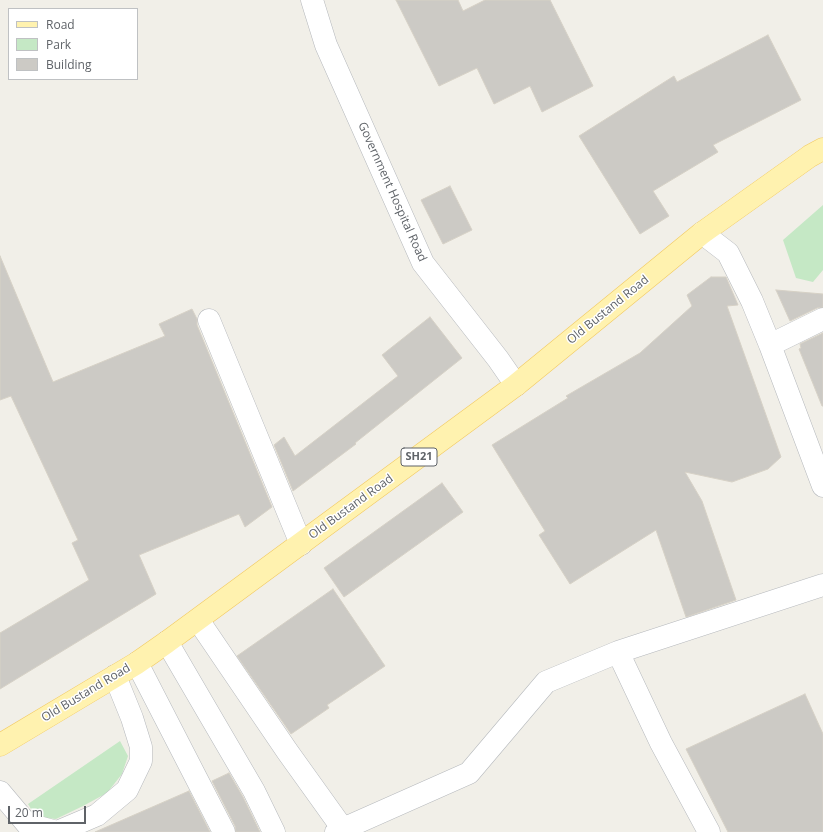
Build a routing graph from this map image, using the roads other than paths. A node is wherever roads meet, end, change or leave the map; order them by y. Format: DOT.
graph roads {
  1 [pos="312,0"];
  2 [pos="823,149"];
  3 [pos="702,233"];
  4 [pos="823,319"];
  5 [pos="209,320"];
  6 [pos="770,345"];
  7 [pos="516,385"];
  8 [pos="823,486"];
  9 [pos="300,544"];
  10 [pos="823,586"];
  11 [pos="198,620"];
  12 [pos="167,642"];
  13 [pos="618,652"];
  14 [pos="137,663"];
  15 [pos="115,676"];
  16 [pos="0,745"];
  17 [pos="0,792"];
  18 [pos="341,831"];
  19 [pos="224,832"];
  20 [pos="274,832"];
  21 [pos="709,832"];
  1 -- 7 [label="street, Government Hospital Road"];
  2 -- 3 [label="main road, Old Bustand Road / SH21"];
  3 -- 6 [label="street"];
  3 -- 7 [label="main road, Old Bustand Road / SH21"];
  4 -- 6 [label="street"];
  5 -- 9 [label="street"];
  6 -- 8 [label="street"];
  7 -- 9 [label="main road, Old Bustand Road / SH21"];
  9 -- 11 [label="main road, Old Bustand Road / SH21"];
  10 -- 13 [label="street"];
  11 -- 12 [label="main road, Old Bustand Road / SH21"];
  11 -- 18 [label="street"];
  12 -- 14 [label="main road, Old Bustand Road / SH21"];
  12 -- 20 [label="street"];
  13 -- 18 [label="street"];
  13 -- 21 [label="street"];
  14 -- 15 [label="main road, Old Bustand Road / SH21"];
  14 -- 19 [label="street"];
  15 -- 16 [label="main road, Old Bustand Road / SH21"];
  15 -- 17 [label="street"];
}
